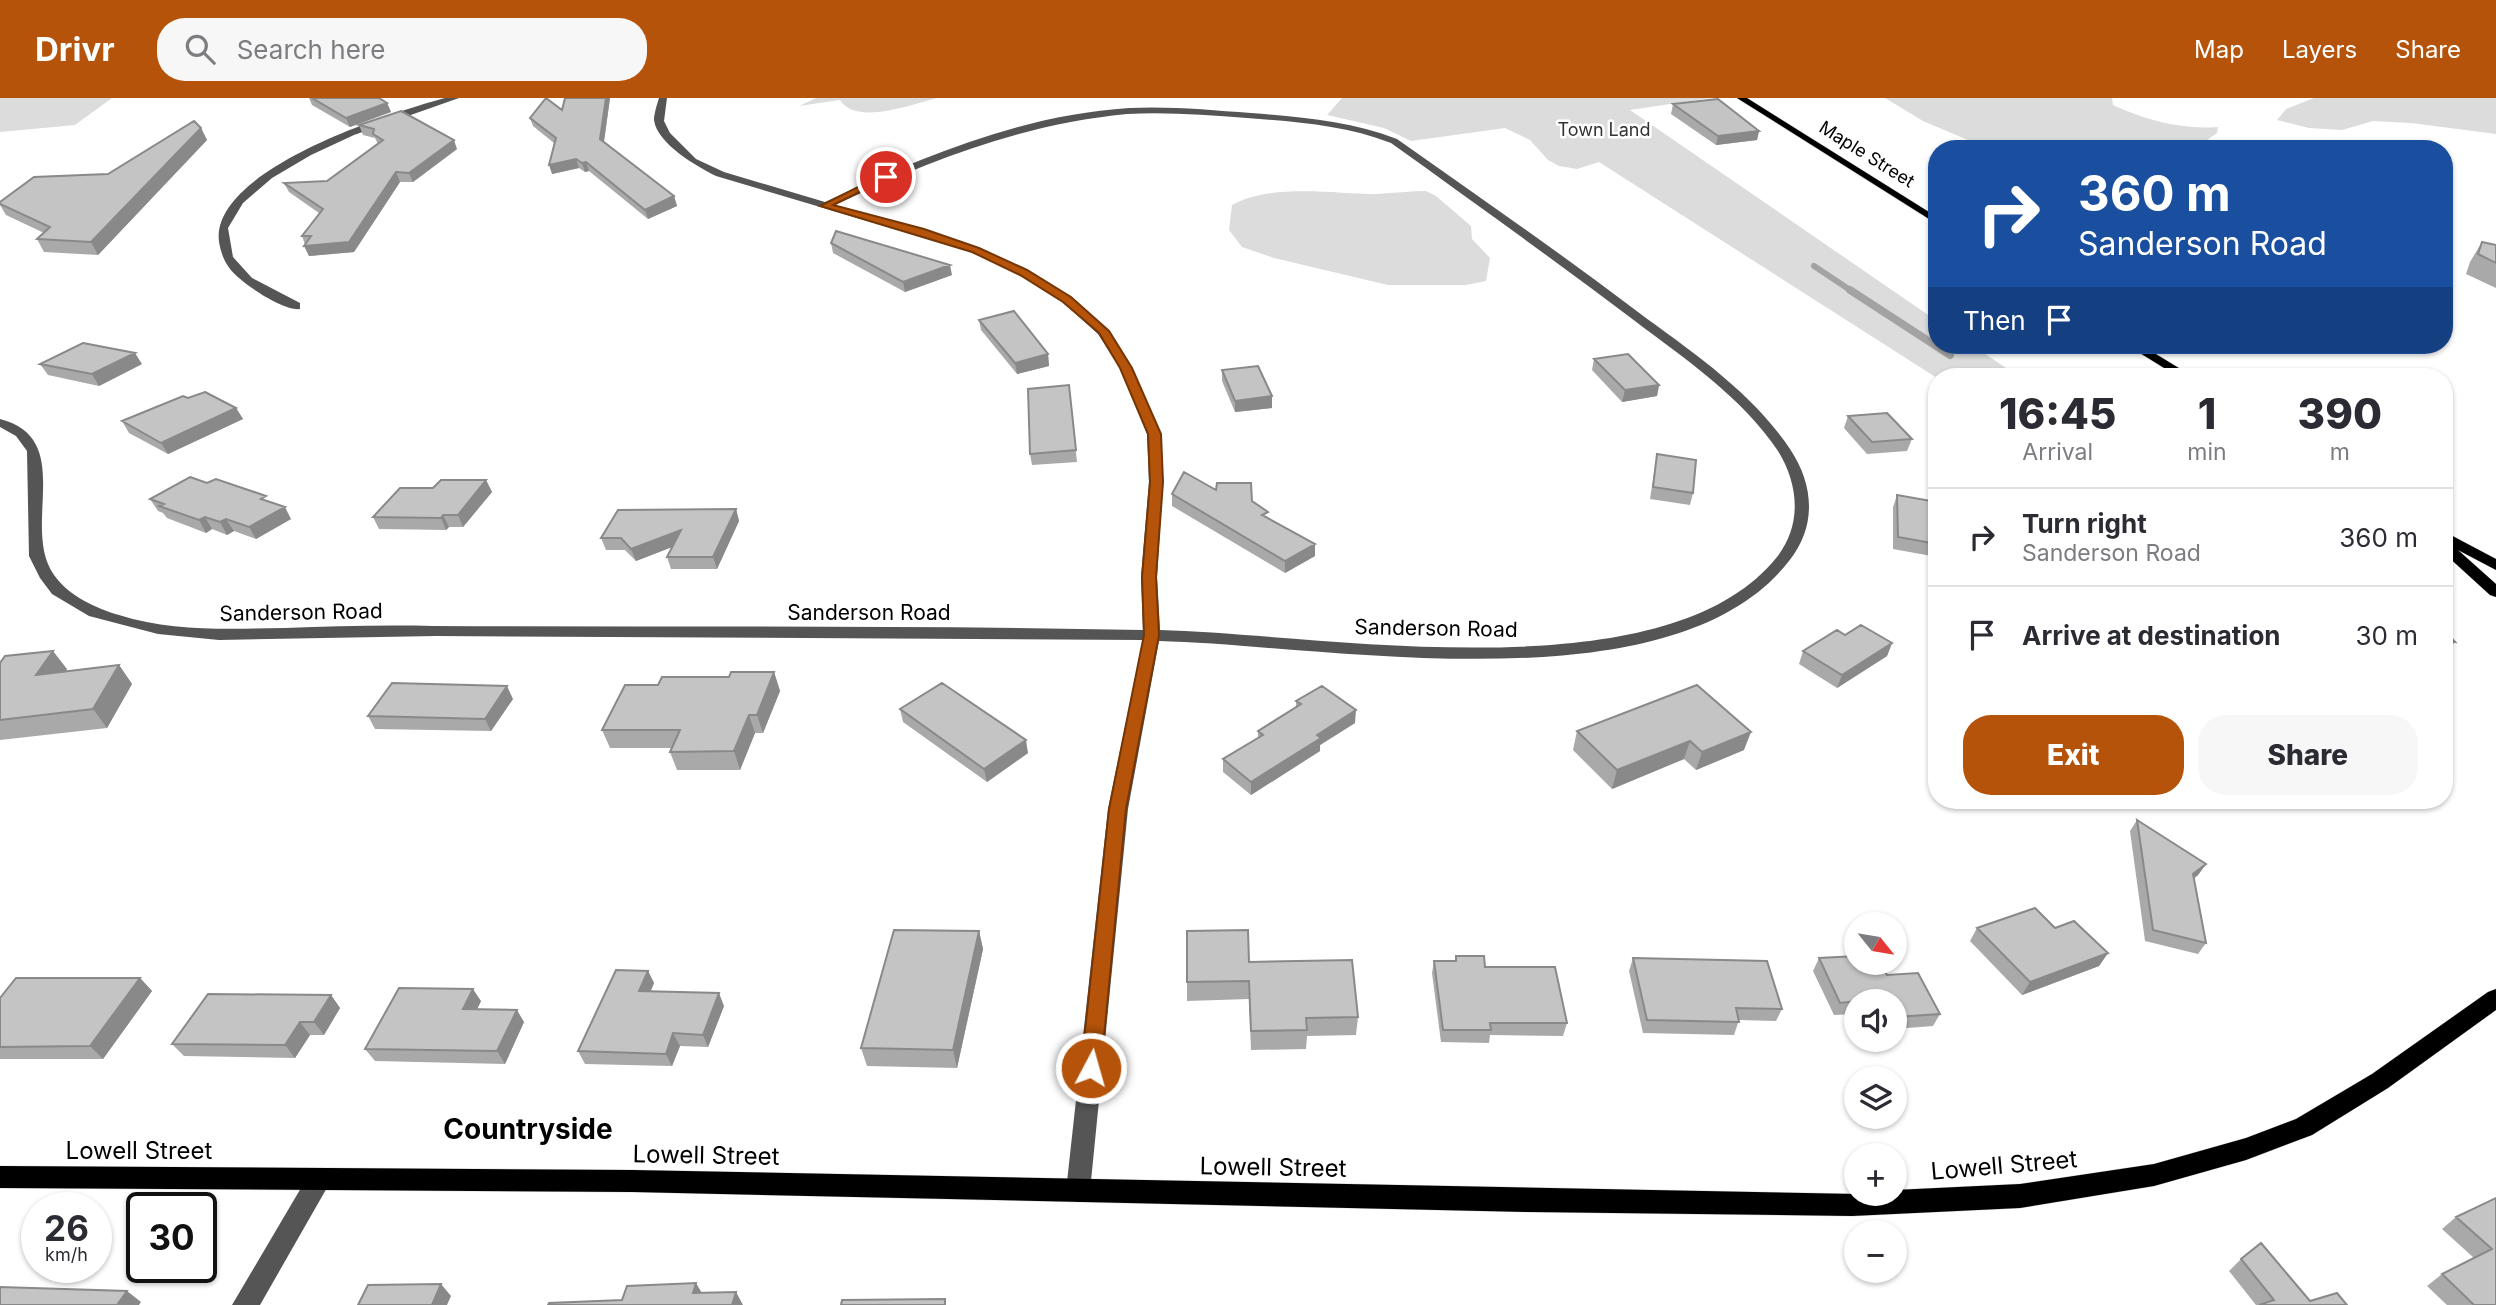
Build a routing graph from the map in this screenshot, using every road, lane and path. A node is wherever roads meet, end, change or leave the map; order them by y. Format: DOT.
graph roads {
  1 [pos="455,98"];
  2 [pos="663,98"];
  3 [pos="1741,98"];
  4 [pos="824,206"];
  5 [pos="1928,215"];
  6 [pos="296,306"];
  7 [pos="2148,354"];
  8 [pos="2172,368"];
  9 [pos="0,423"];
  10 [pos="2453,541"];
  11 [pos="2453,553"];
  12 [pos="2453,553"];
  13 [pos="2496,565"];
  14 [pos="2496,592"];
  15 [pos="2496,603"];
  16 [pos="1152,635"];
  17 [pos="2496,990"];
  18 [pos="2496,998"];
  19 [pos="2449,1034"];
  20 [pos="0,1177"];
  21 [pos="320,1179"];
  22 [pos="1078,1191"];
  23 [pos="245,1305"];
  1 -- 6 [label="street"];
  2 -- 4 [label="street"];
  3 -- 5 [label="main road, Maple Street"];
  4 -- 16 [label="street"];
  4 -- 16 [label="street, Sanderson Road"];
  7 -- 8 [label="main road"];
  9 -- 16 [label="street, Sanderson Road"];
  10 -- 13 [label="main road"];
  11 -- 14 [label="main road"];
  12 -- 15 [label="main road"];
  16 -- 22 [label="street"];
  17 -- 19 [label="main road"];
  18 -- 19 [label="main road, Lowell Street"];
  19 -- 22 [label="main road, Lowell Street"];
  20 -- 21 [label="main road, Lowell Street"];
  21 -- 22 [label="main road, Lowell Street"];
  21 -- 23 [label="street"];
}
